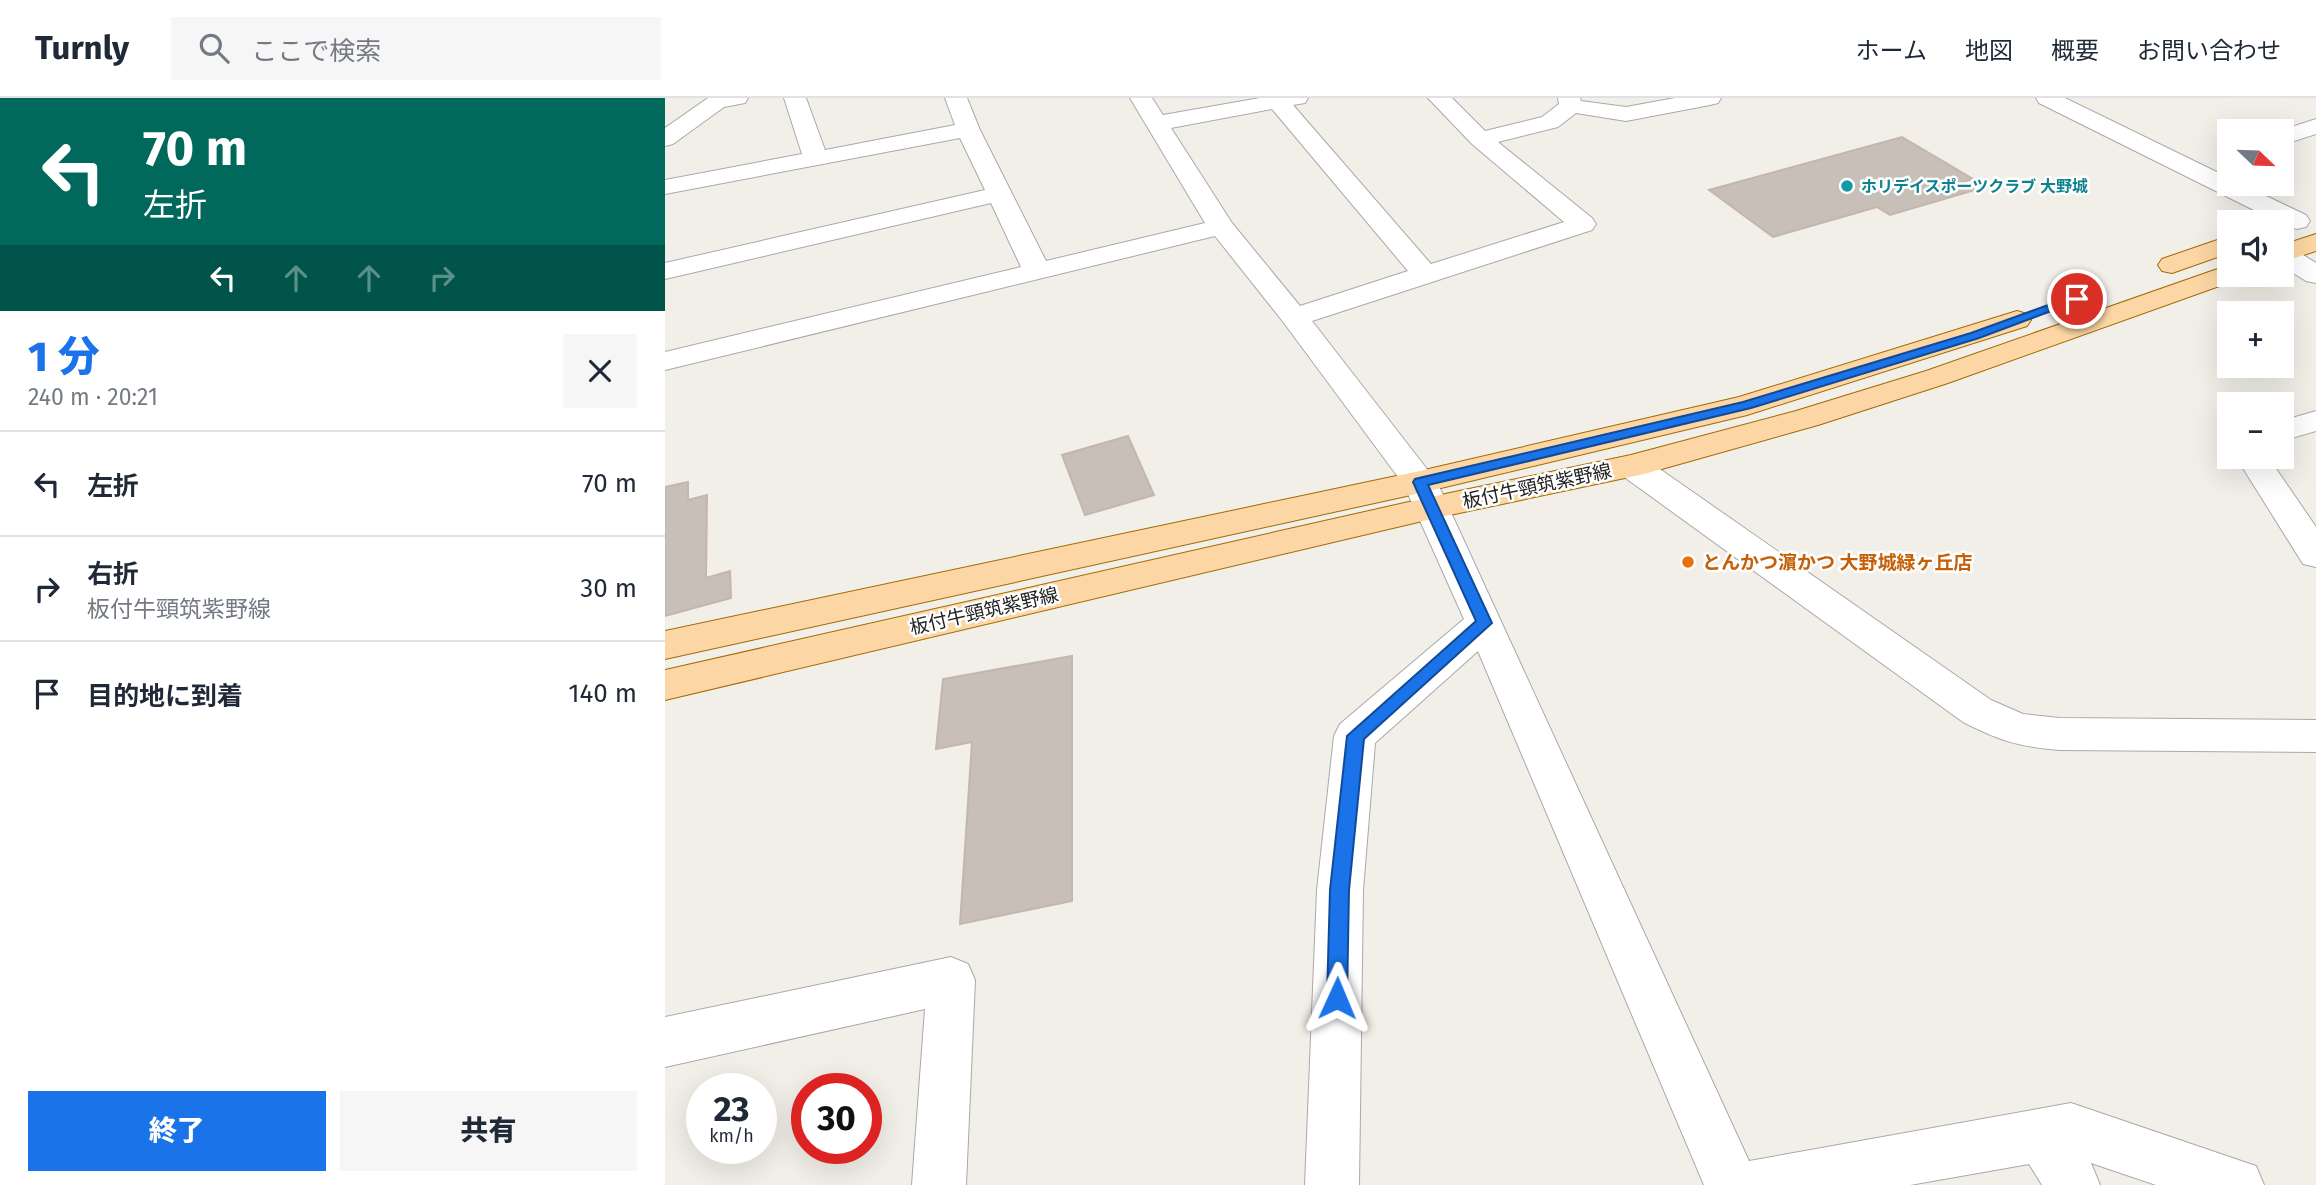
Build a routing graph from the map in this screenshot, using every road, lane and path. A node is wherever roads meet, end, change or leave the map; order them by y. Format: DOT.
graph roads {
  1 [pos="737,98"];
  2 [pos="795,98"];
  3 [pos="955,98"];
  4 [pos="1141,98"];
  5 [pos="1439,98"];
  6 [pos="1710,98"];
  7 [pos="2047,98"];
  8 [pos="2104,98"];
  9 [pos="1283,99"];
  10 [pos="1570,102"];
  11 [pos="2070,109"];
  12 [pos="1158,123"];
  13 [pos="2316,127"];
  14 [pos="968,130"];
  15 [pos="2294,134"];
  16 [pos="665,139"];
  17 [pos="1480,139"];
  18 [pos="816,159"];
  19 [pos="2216,159"];
  20 [pos="2190,168"];
  21 [pos="665,187"];
  22 [pos="999,194"];
  23 [pos="2298,220"];
  24 [pos="1221,228"];
  25 [pos="2316,242"];
  26 [pos="2217,248"];
  27 [pos="2294,250"];
  28 [pos="2294,261"];
  29 [pos="665,271"];
  30 [pos="1037,271"];
  31 [pos="1425,274"];
  32 [pos="2316,275"];
  33 [pos="2217,277"];
  34 [pos="1294,317"];
  35 [pos="665,360"];
  36 [pos="2316,421"];
  37 [pos="2294,427"];
  38 [pos="1632,466"];
  39 [pos="2260,469"];
  40 [pos="1425,495"];
  41 [pos="2316,555"];
  42 [pos="1485,623"];
  43 [pos="665,645"];
  44 [pos="665,685"];
  45 [pos="2316,736"];
  46 [pos="665,1042"];
  47 [pos="2041,1135"];
  48 [pos="939,1185"];
  49 [pos="1332,1185"];
  50 [pos="1733,1185"];
  51 [pos="1756,1185"];
  52 [pos="2073,1185"];
  53 [pos="2237,1185"];
  1 -- 16 [label="street"];
  2 -- 18 [label="street"];
  3 -- 14 [label="street"];
  4 -- 12 [label="street"];
  5 -- 17 [label="street"];
  6 -- 10 [label="street"];
  7 -- 11 [label="street"];
  8 -- 11 [label="street"];
  9 -- 12 [label="street"];
  9 -- 31 [label="street"];
  10 -- 17 [label="street"];
  11 -- 20 [label="street"];
  12 -- 24 [label="street"];
  13 -- 15 [label="street"];
  14 -- 18 [label="street"];
  14 -- 22 [label="street"];
  17 -- 31 [label="street"];
  18 -- 21 [label="street"];
  19 -- 20 [label="street"];
  20 -- 23 [label="street"];
  22 -- 29 [label="street"];
  22 -- 30 [label="street"];
  24 -- 30 [label="street"];
  24 -- 34 [label="street"];
  25 -- 27 [label="main road"];
  26 -- 40 [label="main road, 板付牛頸筑紫野線"];
  28 -- 32 [label="street"];
  30 -- 35 [label="street"];
  31 -- 34 [label="street"];
  33 -- 38 [label="main road, 板付牛頸筑紫野線"];
  34 -- 40 [label="street"];
  36 -- 37 [label="street"];
  38 -- 40 [label="main road, 板付牛頸筑紫野線"];
  38 -- 45 [label="street"];
  39 -- 41 [label="street"];
  40 -- 42 [label="street"];
  40 -- 43 [label="main road, 板付牛頸筑紫野線"];
  40 -- 44 [label="main road, 板付牛頸筑紫野線"];
  42 -- 49 [label="street"];
  42 -- 50 [label="street"];
  46 -- 48 [label="street"];
  47 -- 51 [label="street"];
  47 -- 52 [label="street"];
  47 -- 53 [label="street"];
}
